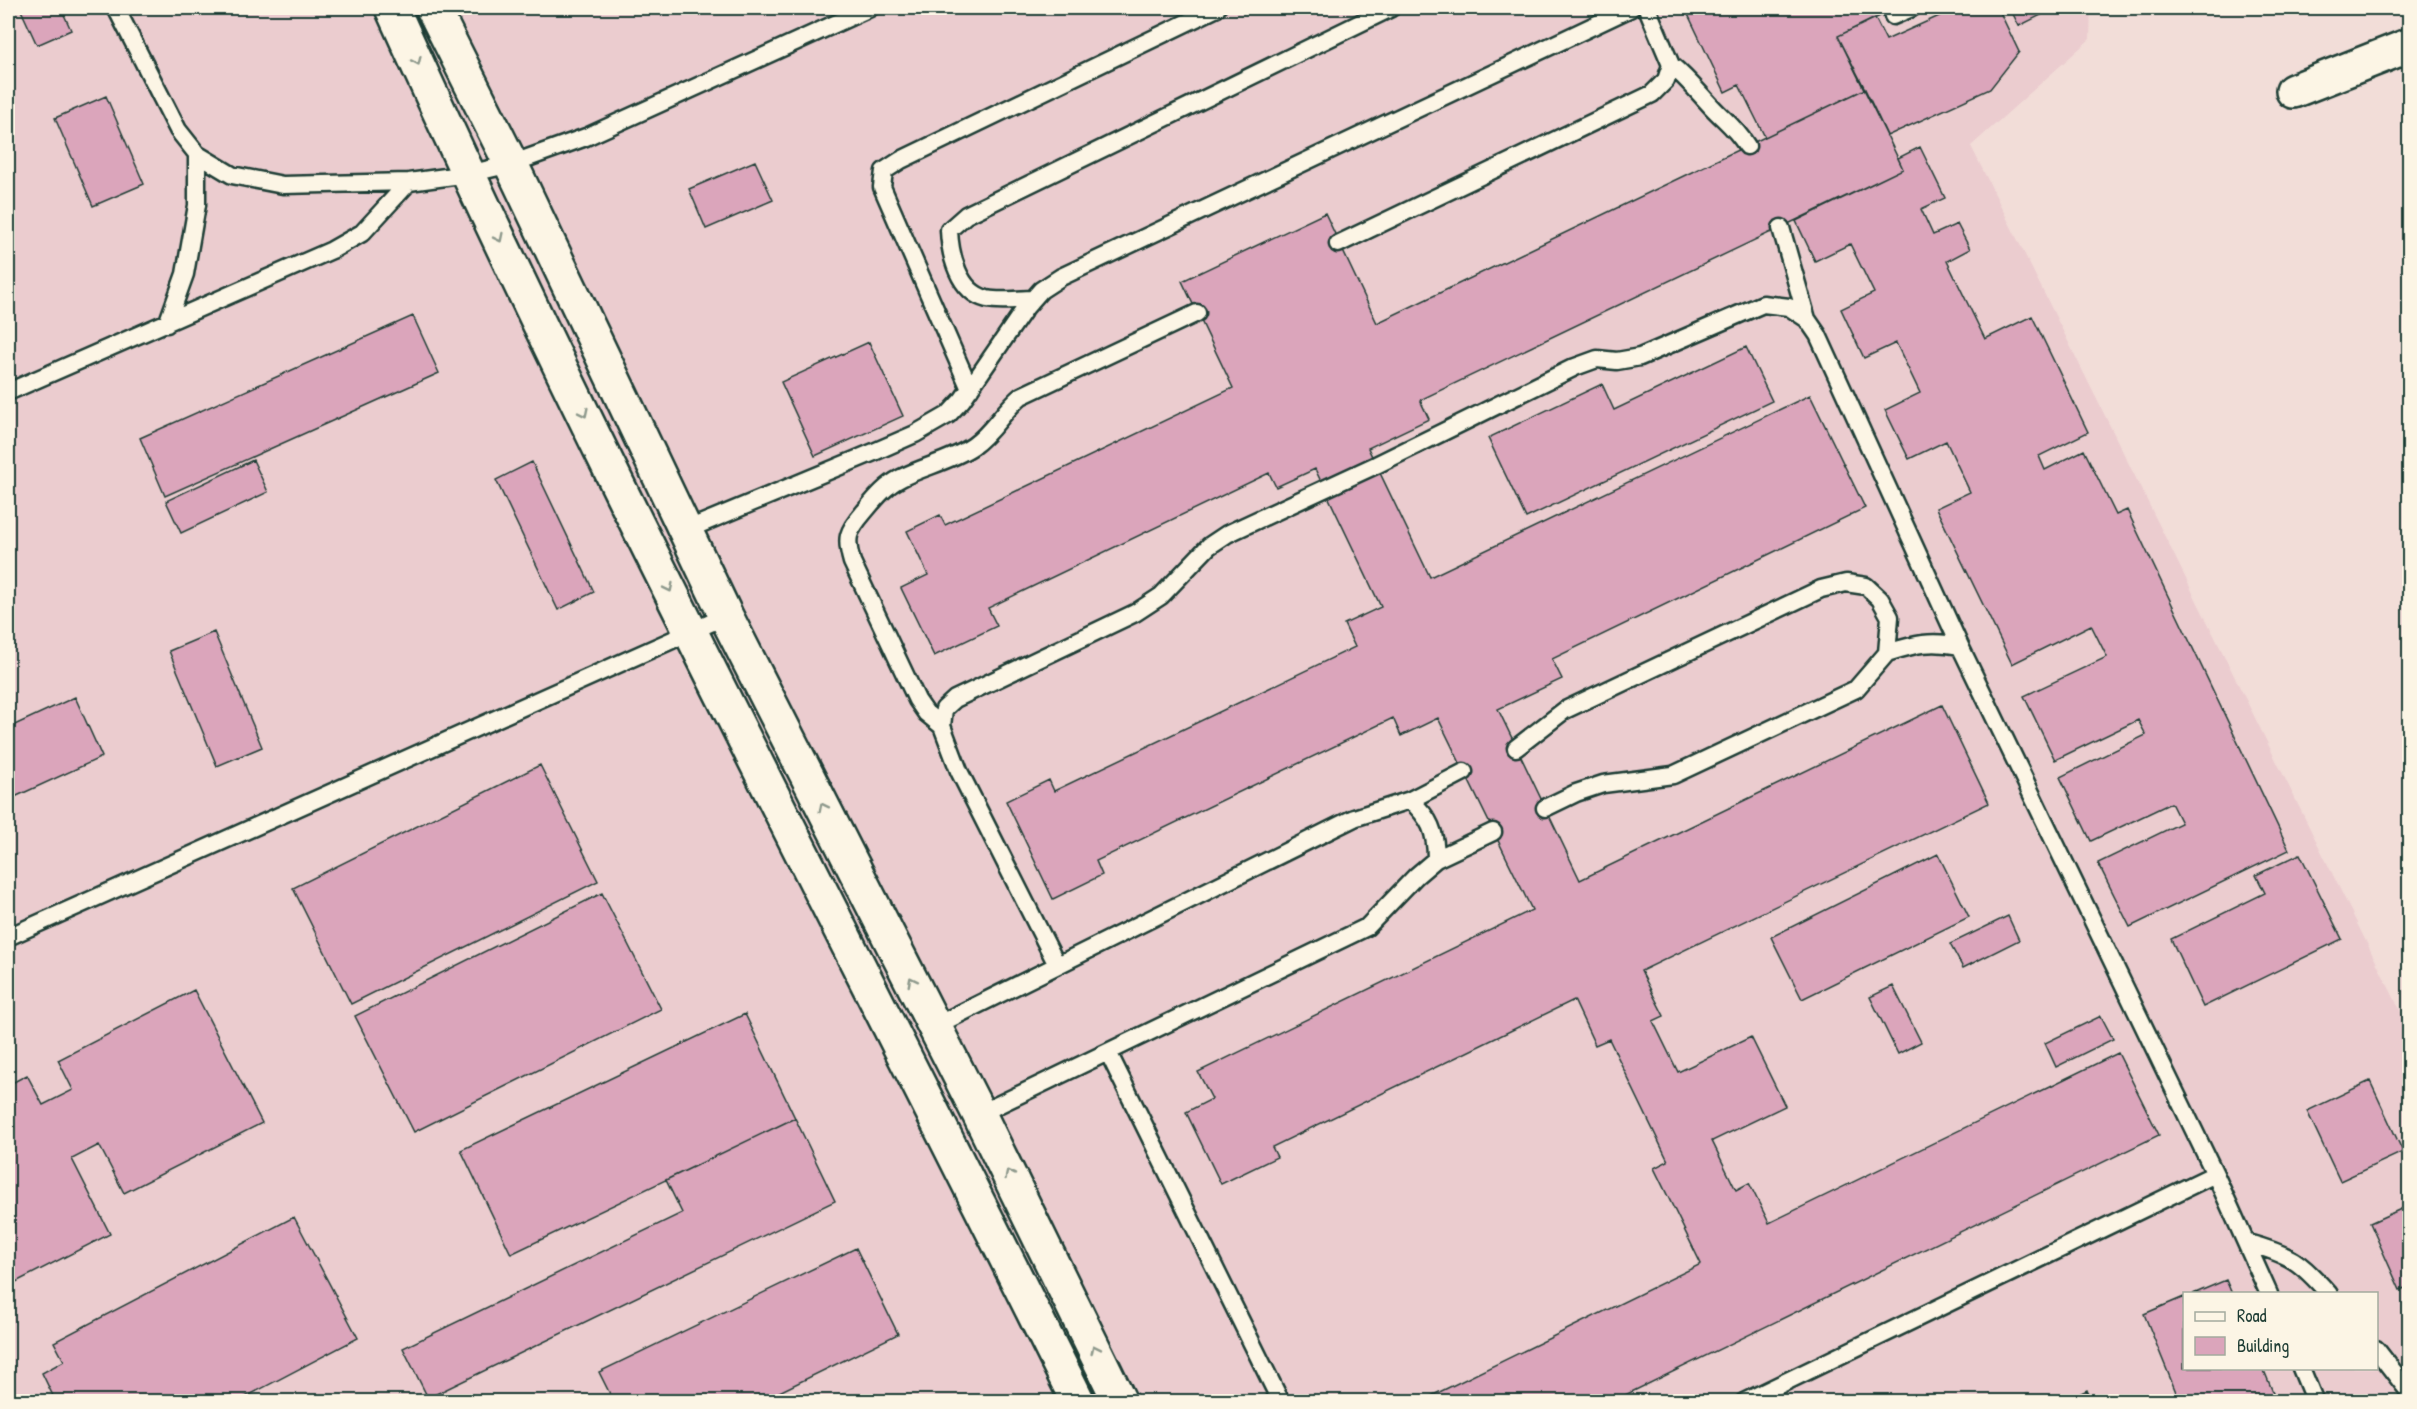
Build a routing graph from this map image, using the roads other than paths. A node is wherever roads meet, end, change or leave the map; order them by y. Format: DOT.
graph roads {
  1 [pos="116,8"];
  2 [pos="393,8"];
  3 [pos="434,8"];
  4 [pos="870,8"];
  5 [pos="1217,8"];
  6 [pos="1391,8"];
  7 [pos="1631,8"];
  8 [pos="1647,8"];
  9 [pos="1912,8"];
  10 [pos="1893,16"];
  11 [pos="2409,45"];
  12 [pos="1671,65"];
  13 [pos="2294,91"];
  14 [pos="1747,146"];
  15 [pos="197,154"];
  16 [pos="511,164"];
  17 [pos="468,174"];
  18 [pos="409,182"];
  19 [pos="1781,228"];
  20 [pos="1338,244"];
  21 [pos="1033,299"];
  22 [pos="1197,313"];
  23 [pos="1807,319"];
  24 [pos="167,324"];
  25 [pos="970,389"];
  26 [pos="8,392"];
  27 [pos="686,530"];
  28 [pos="726,616"];
  29 [pos="690,632"];
  30 [pos="1960,646"];
  31 [pos="1887,653"];
  32 [pos="942,726"];
  33 [pos="1516,748"];
  34 [pos="1464,772"];
  35 [pos="1410,800"];
  36 [pos="1545,808"];
  37 [pos="1493,832"];
  38 [pos="1436,859"];
  39 [pos="8,937"];
  40 [pos="1057,965"];
  41 [pos="935,1026"];
  42 [pos="1108,1052"];
  43 [pos="979,1114"];
  44 [pos="2215,1174"];
  45 [pos="2248,1244"];
  46 [pos="2270,1292"];
  47 [pos="2328,1292"];
  48 [pos="2378,1352"];
  49 [pos="2302,1370"];
  50 [pos="2409,1393"];
  51 [pos="1078,1401"];
  52 [pos="1120,1401"];
  53 [pos="1281,1401"];
  54 [pos="1743,1401"];
  55 [pos="2315,1401"];
  1 -- 15 [label="lane"];
  2 -- 17 [label="street, one-way"];
  3 -- 16 [label="street"];
  4 -- 16 [label="lane"];
  5 -- 25 [label="lane"];
  6 -- 21 [label="lane"];
  7 -- 21 [label="lane"];
  8 -- 12 [label="lane"];
  9 -- 10 [label="lane"];
  11 -- 13 [label="street"];
  12 -- 14 [label="lane"];
  12 -- 20 [label="lane"];
  15 -- 18 [label="lane"];
  15 -- 24 [label="lane"];
  16 -- 17 [label="lane"];
  16 -- 27 [label="street"];
  17 -- 18 [label="lane"];
  17 -- 29 [label="street, one-way"];
  18 -- 24 [label="lane"];
  19 -- 23 [label="lane"];
  21 -- 25 [label="lane"];
  22 -- 32 [label="lane"];
  23 -- 30 [label="lane"];
  23 -- 32 [label="lane"];
  24 -- 26 [label="lane"];
  25 -- 27 [label="lane"];
  27 -- 28 [label="street"];
  28 -- 29 [label="lane"];
  41 -- 28 [label="street, one-way"];
  29 -- 39 [label="lane"];
  29 -- 51 [label="street"];
  30 -- 31 [label="lane"];
  30 -- 44 [label="lane"];
  31 -- 33 [label="lane"];
  31 -- 36 [label="lane"];
  32 -- 40 [label="lane"];
  34 -- 35 [label="lane"];
  35 -- 38 [label="lane"];
  35 -- 40 [label="lane"];
  37 -- 38 [label="lane"];
  38 -- 42 [label="lane"];
  40 -- 41 [label="lane"];
  41 -- 43 [label="street"];
  42 -- 43 [label="lane"];
  42 -- 53 [label="lane"];
  52 -- 43 [label="street, one-way"];
  44 -- 45 [label="lane"];
  44 -- 54 [label="lane"];
  45 -- 46 [label="lane"];
  45 -- 47 [label="lane"];
  48 -- 50 [label="lane"];
  49 -- 55 [label="lane"];
}
